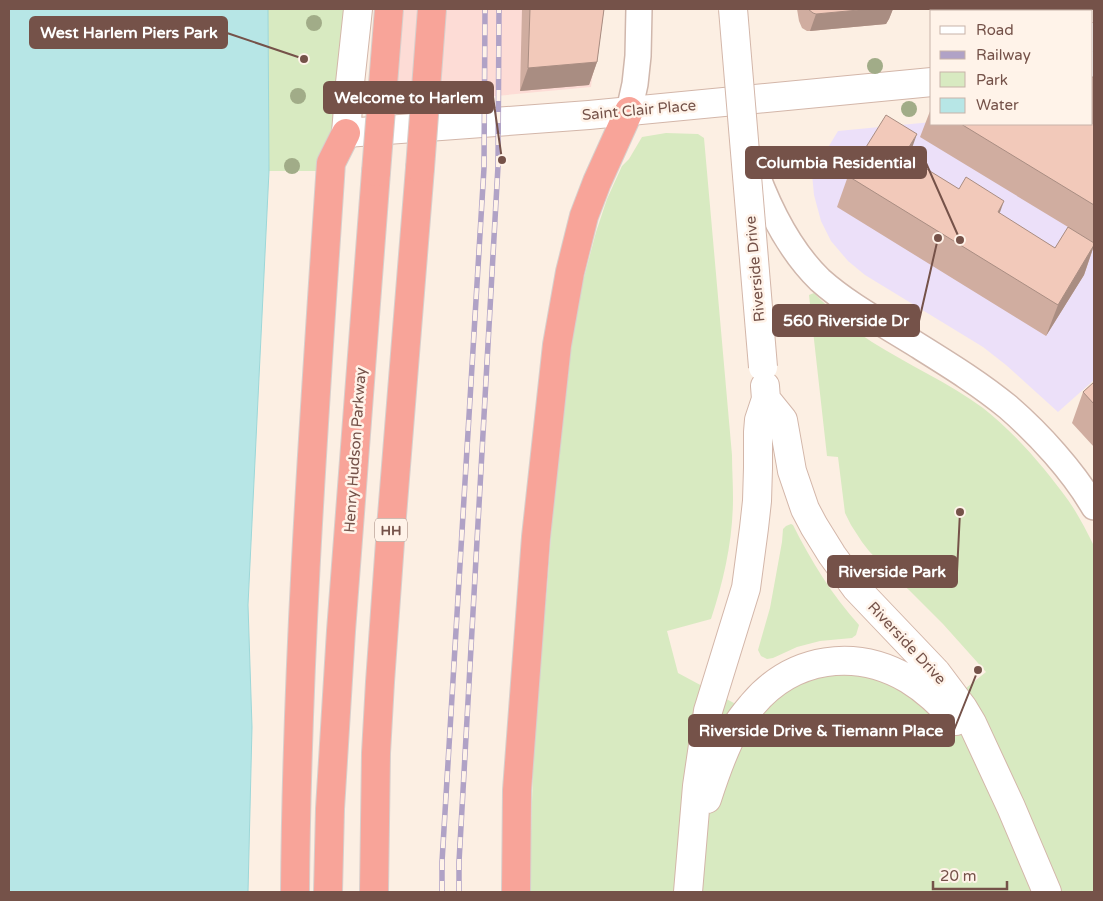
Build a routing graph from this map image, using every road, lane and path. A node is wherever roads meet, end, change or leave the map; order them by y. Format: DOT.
graph roads {
  1 [pos="358,9"];
  2 [pos="376,9"];
  3 [pos="389,9"];
  4 [pos="432,9"];
  5 [pos="639,9"];
  6 [pos="726,9"];
  7 [pos="733,9"];
  8 [pos="930,82"];
  9 [pos="733,101"];
  10 [pos="629,111"];
  11 [pos="356,132"];
  12 [pos="766,399"];
  13 [pos="1094,507"];
  14 [pos="994,769"];
  15 [pos="692,844"];
  16 [pos="295,892"];
  17 [pos="328,892"];
  18 [pos="374,892"];
  19 [pos="516,892"];
  20 [pos="688,892"];
  21 [pos="1047,892"];
  1 -- 11 [label="main road"];
  2 -- 11 [label="main road"];
  3 -- 17 [label="highway, Henry Hudson Parkway, bridge"];
  4 -- 18 [label="highway, HH, bridge"];
  5 -- 10 [label="street"];
  6 -- 9 [label="street, Riverside Drive"];
  7 -- 12 [label="main road, Riverside Drive, bridge"];
  8 -- 9 [label="main road, Saint Clair Place"];
  9 -- 10 [label="main road, Saint Clair Place"];
  9 -- 13 [label="street, Riverside Drive"];
  10 -- 11 [label="main road, Saint Clair Place"];
  10 -- 19 [label="highway"];
  11 -- 16 [label="highway"];
  12 -- 14 [label="main road, Riverside Drive"];
  12 -- 15 [label="main road, Riverside Drive"];
  14 -- 15 [label="main road"];
  14 -- 21 [label="main road, Riverside Drive"];
  15 -- 20 [label="main road, Riverside Drive"];
}
